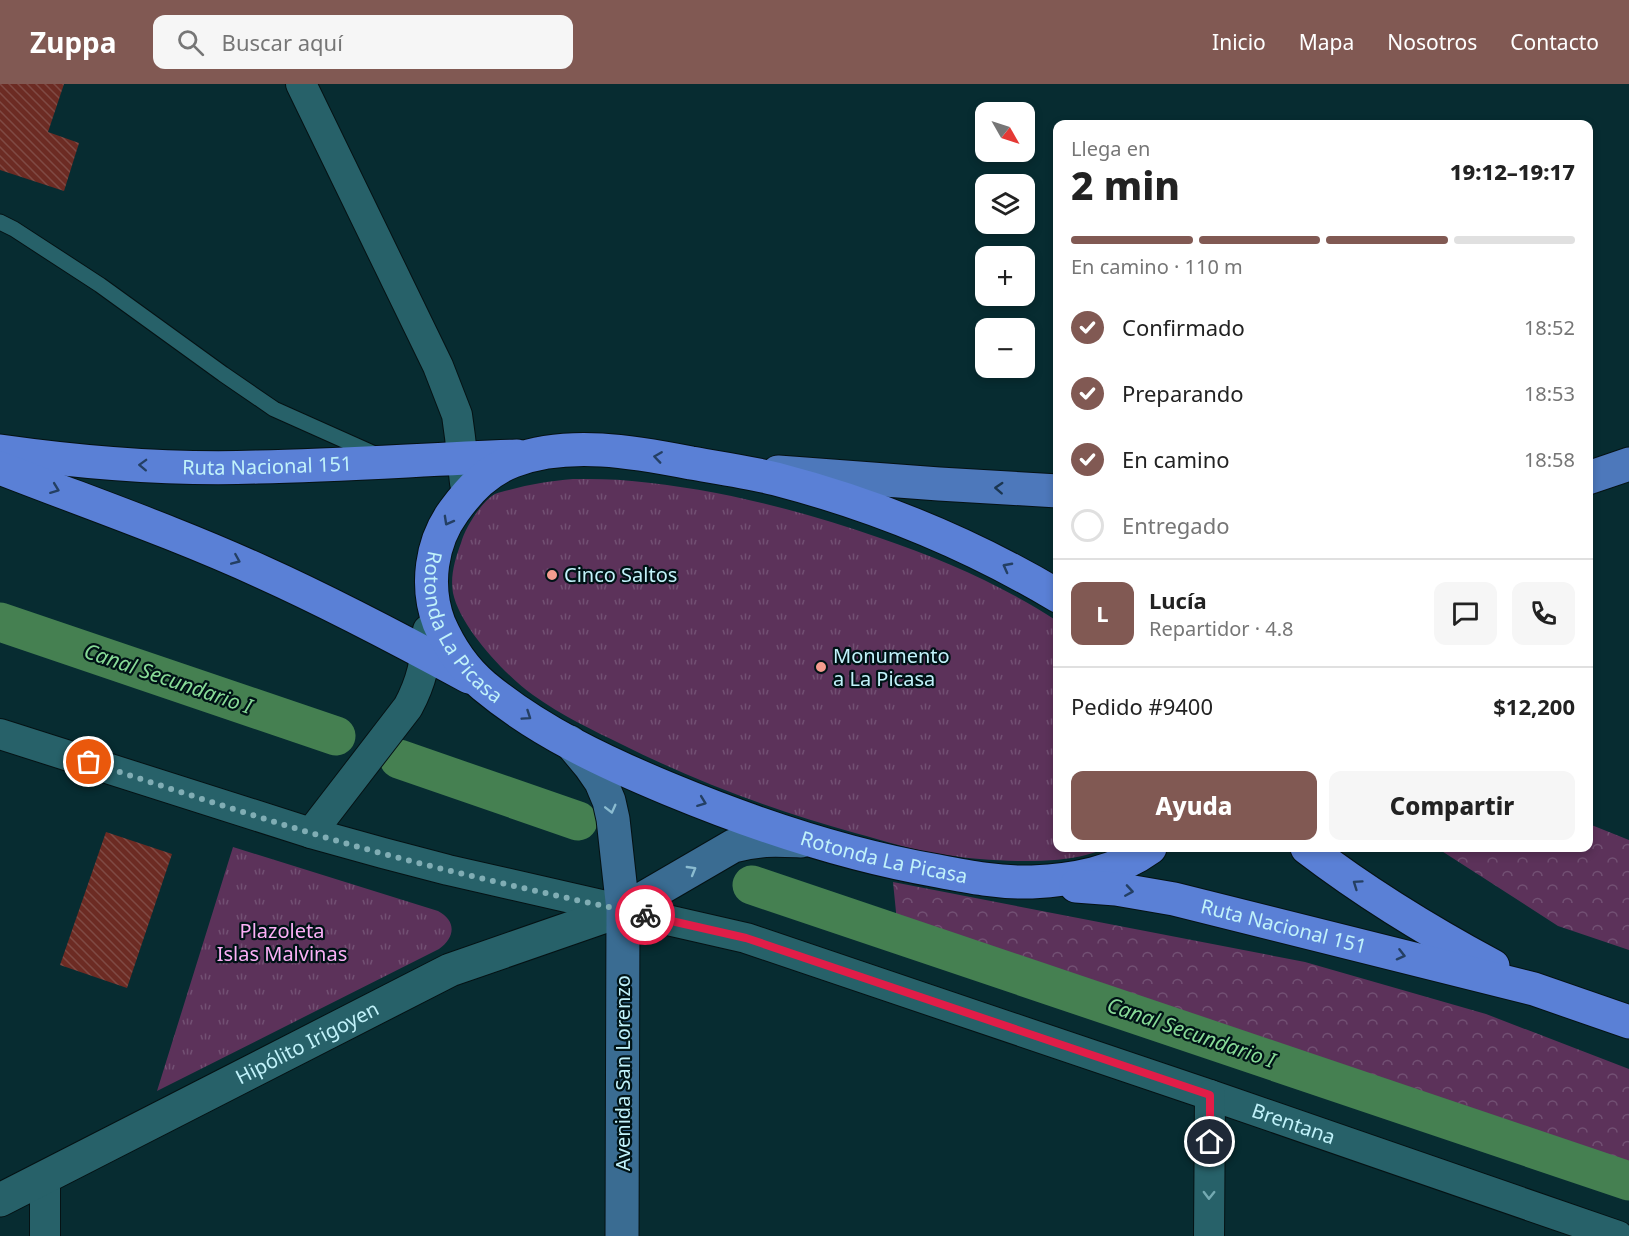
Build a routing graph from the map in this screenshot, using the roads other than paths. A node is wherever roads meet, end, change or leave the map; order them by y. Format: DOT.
graph roads {
  1 [pos="301,84"];
  2 [pos="0,222"];
  3 [pos="0,451"];
  4 [pos="537,455"];
  5 [pos="462,458"];
  6 [pos="391,461"];
  7 [pos="1629,464"];
  8 [pos="716,467"];
  9 [pos="0,468"];
  10 [pos="1593,476"];
  11 [pos="1053,491"];
  12 [pos="466,494"];
  13 [pos="431,591"];
  14 [pos="1053,593"];
  15 [pos="426,654"];
  16 [pos="482,684"];
  17 [pos="0,734"];
  18 [pos="570,742"];
  19 [pos="310,833"];
  20 [pos="810,841"];
  21 [pos="1143,852"];
  22 [pos="1312,852"];
  23 [pos="1029,882"];
  24 [pos="623,910"];
  25 [pos="1534,988"];
  26 [pos="1629,1022"];
  27 [pos="1210,1095"];
  28 [pos="45,1177"];
  29 [pos="0,1200"];
  30 [pos="45,1236"];
  31 [pos="622,1236"];
  32 [pos="1209,1236"];
  33 [pos="1618,1236"];
  1 -- 5 [label="street"];
  2 -- 6 [label="lane"];
  6 -- 3 [label="highway, Ruta Nacional 151, one-way"];
  4 -- 5 [label="highway, Ruta Nacional 151"];
  8 -- 4 [label="highway, Rotonda La Picasa, one-way"];
  4 -- 12 [label="highway, Rotonda La Picasa"];
  5 -- 6 [label="highway, Ruta Nacional 151"];
  5 -- 12 [label="street"];
  7 -- 10 [label="main road"];
  11 -- 8 [label="main road, one-way"];
  14 -- 8 [label="highway, Rotonda La Picasa, one-way"];
  9 -- 15 [label="highway, one-way"];
  12 -- 13 [label="highway, Rotonda La Picasa, one-way"];
  13 -- 15 [label="street"];
  13 -- 16 [label="highway, Rotonda La Picasa"];
  15 -- 16 [label="highway"];
  15 -- 19 [label="street"];
  16 -- 18 [label="highway, Rotonda La Picasa, one-way"];
  17 -- 19 [label="street, Brentana"];
  18 -- 20 [label="highway, Rotonda La Picasa, one-way"];
  18 -- 24 [label="main road, Avenida San Lorenzo, one-way"];
  19 -- 24 [label="street, Brentana"];
  20 -- 23 [label="highway, Rotonda La Picasa"];
  24 -- 20 [label="main road, one-way"];
  21 -- 23 [label="highway, Rotonda La Picasa"];
  25 -- 22 [label="highway, Ruta Nacional 151, one-way"];
  23 -- 25 [label="highway, Ruta Nacional 151, one-way"];
  24 -- 27 [label="street, Brentana"];
  24 -- 28 [label="street, Hipólito Irigoyen"];
  24 -- 31 [label="main road, Avenida San Lorenzo"];
  25 -- 26 [label="highway, Ruta Nacional 151"];
  27 -- 32 [label="street, one-way"];
  27 -- 33 [label="street, Brentana"];
  28 -- 29 [label="street, Hipólito Irigoyen"];
  28 -- 30 [label="street"];
}
